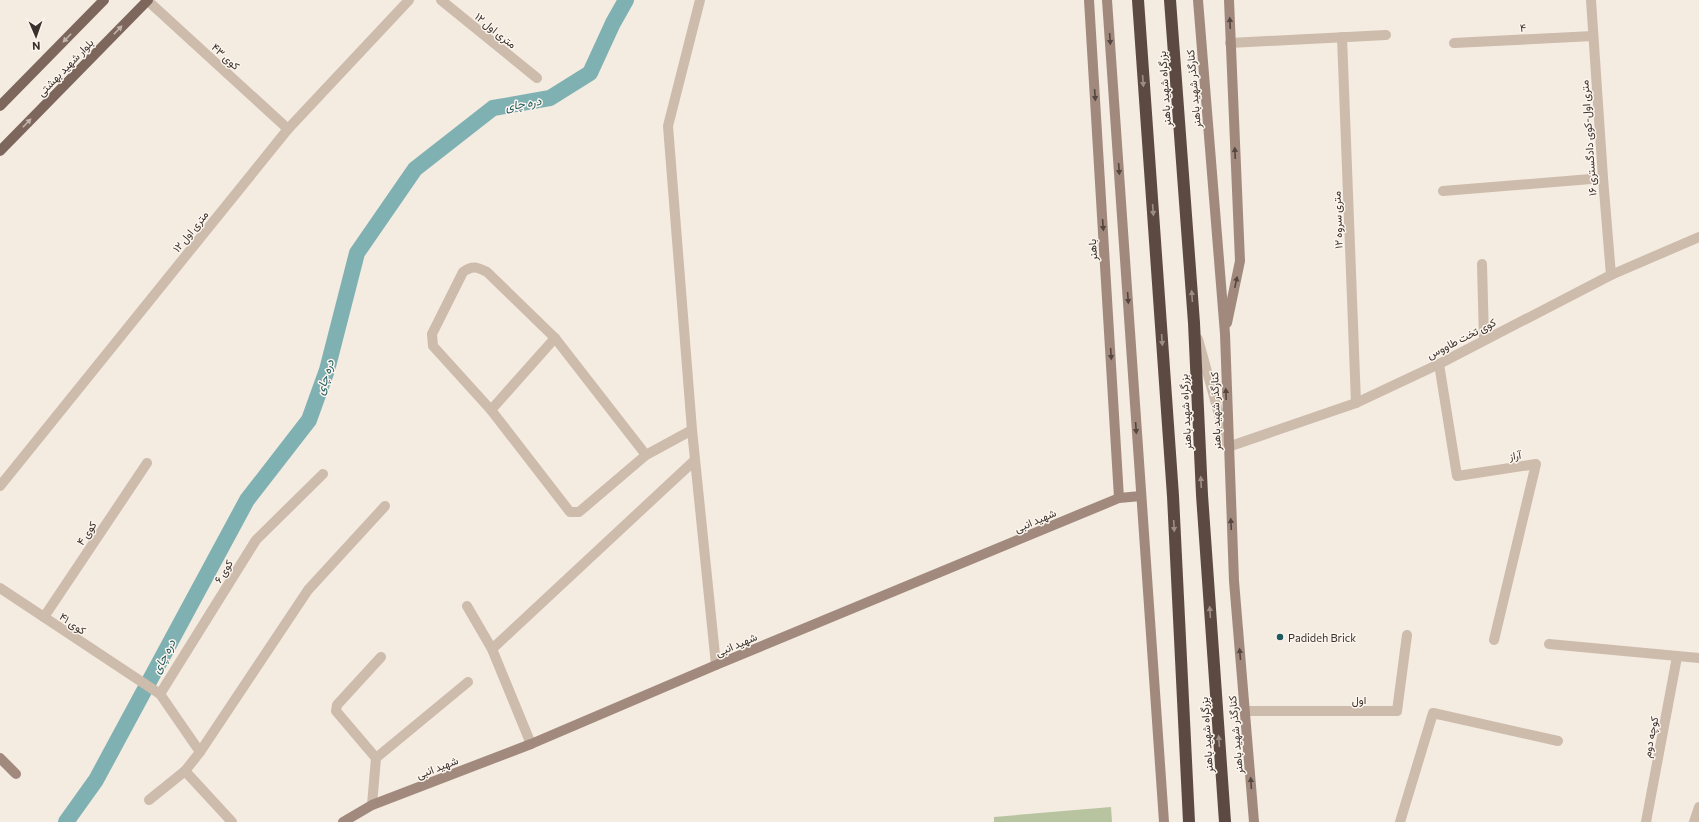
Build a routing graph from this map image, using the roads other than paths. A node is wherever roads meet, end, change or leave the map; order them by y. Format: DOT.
graph roads {
  1 [pos="104,0"];
  2 [pos="147,0"];
  3 [pos="409,0"];
  4 [pos="441,0"];
  5 [pos="700,0"];
  6 [pos="1089,0"];
  7 [pos="1107,0"];
  8 [pos="1138,0"];
  9 [pos="1170,0"];
  10 [pos="1198,0"];
  11 [pos="1228,0"];
  12 [pos="1591,0"];
  13 [pos="1386,35"];
  14 [pos="1342,36"];
  15 [pos="1593,36"];
  16 [pos="1230,43"];
  17 [pos="1454,43"];
  18 [pos="537,78"];
  19 [pos="0,106"];
  20 [pos="288,129"];
  21 [pos="0,151"];
  22 [pos="1603,178"];
  23 [pos="1443,191"];
  24 [pos="1699,236"];
  25 [pos="1482,264"];
  26 [pos="1611,275"];
  27 [pos="1194,323"];
  28 [pos="1225,334"];
  29 [pos="555,338"];
  30 [pos="1484,340"];
  31 [pos="1439,364"];
  32 [pos="1356,402"];
  33 [pos="492,410"];
  34 [pos="692,430"];
  35 [pos="1228,447"];
  36 [pos="646,455"];
  37 [pos="695,460"];
  38 [pos="147,462"];
  39 [pos="323,474"];
  40 [pos="0,486"];
  41 [pos="1141,496"];
  42 [pos="1119,498"];
  43 [pos="385,506"];
  44 [pos="0,588"];
  45 [pos="467,606"];
  46 [pos="44,617"];
  47 [pos="1407,635"];
  48 [pos="1494,640"];
  49 [pos="1549,644"];
  50 [pos="492,649"];
  51 [pos="381,657"];
  52 [pos="1677,657"];
  53 [pos="1699,658"];
  54 [pos="716,665"];
  55 [pos="468,682"];
  56 [pos="160,694"];
  57 [pos="1245,711"];
  58 [pos="1558,741"];
  59 [pos="531,744"];
  60 [pos="200,752"];
  61 [pos="0,758"];
  62 [pos="376,758"];
  63 [pos="186,771"];
  64 [pos="16,774"];
  65 [pos="149,800"];
  66 [pos="372,805"];
  67 [pos="1699,807"];
  68 [pos="232,822"];
  69 [pos="343,822"];
  70 [pos="1164,822"];
  71 [pos="1189,822"];
  72 [pos="1225,822"];
  73 [pos="1254,822"];
  74 [pos="1400,822"];
  75 [pos="1646,822"];
  76 [pos="1694,822"];
  1 -- 19 [label="main road, بلوار شهید بهشتی, one-way"];
  2 -- 20 [label="street, کوی ۴۳"];
  21 -- 2 [label="main road, بلوار شهید بهشتی, one-way"];
  3 -- 20 [label="street, ۱۲ متری اول"];
  4 -- 18 [label="street, ۱۲ متری اول"];
  5 -- 34 [label="street"];
  6 -- 42 [label="street, باهنر, one-way"];
  7 -- 41 [label="street, one-way"];
  8 -- 71 [label="highway, بزرگراه شهید باهنر, one-way"];
  27 -- 9 [label="highway, بزرگراه شهید باهنر, one-way"];
  10 -- 28 [label="street, کنارگذر شهید باهنر"];
  16 -- 11 [label="street, one-way"];
  12 -- 15 [label="street, ۱۶ متری اول-کوی دادگستری"];
  13 -- 14 [label="street"];
  14 -- 16 [label="street"];
  14 -- 32 [label="street, ۱۲ متری سروه"];
  15 -- 17 [label="street, ۴"];
  15 -- 22 [label="street, ۱۶ متری اول-کوی دادگستری"];
  28 -- 16 [label="street, one-way"];
  20 -- 40 [label="street, ۱۲ متری اول"];
  22 -- 23 [label="street"];
  22 -- 26 [label="street, ۱۶ متری اول-کوی دادگستری"];
  24 -- 26 [label="street, کوی تخت طاووس"];
  25 -- 30 [label="street"];
  26 -- 30 [label="street, کوی تخت طاووس"];
  27 -- 35 [label="street"];
  72 -- 27 [label="highway, بزرگراه شهید باهنر, one-way"];
  35 -- 28 [label="street, کنارگذر شهید باهنر, one-way"];
  29 -- 33 [label="street"];
  29 -- 33 [label="street"];
  29 -- 36 [label="street"];
  30 -- 31 [label="street, کوی تخت طاووس"];
  31 -- 32 [label="street, کوی تخت طاووس"];
  31 -- 48 [label="street, آراز"];
  32 -- 35 [label="street, کوی تخت طاووس"];
  33 -- 36 [label="street"];
  34 -- 36 [label="street"];
  34 -- 37 [label="street"];
  57 -- 35 [label="street, کنارگذر شهید باهنر, one-way"];
  37 -- 50 [label="street"];
  37 -- 54 [label="street"];
  38 -- 46 [label="street, کوی ۴"];
  39 -- 56 [label="street, کوی ۶"];
  41 -- 42 [label="street, شهید انبی"];
  41 -- 70 [label="street"];
  42 -- 54 [label="street, شهید انبی"];
  43 -- 60 [label="street"];
  44 -- 46 [label="street, کوی ۴۱"];
  45 -- 50 [label="street"];
  46 -- 56 [label="street, کوی ۴۱"];
  47 -- 57 [label="street, اول"];
  49 -- 52 [label="street"];
  50 -- 59 [label="street"];
  51 -- 62 [label="street"];
  52 -- 53 [label="street"];
  52 -- 75 [label="street, کوچه دوم"];
  54 -- 59 [label="street, شهید انبی"];
  55 -- 62 [label="street"];
  56 -- 60 [label="street"];
  73 -- 57 [label="street, کنارگذر شهید باهنر, one-way"];
  58 -- 74 [label="street"];
  59 -- 66 [label="street, شهید انبی"];
  60 -- 63 [label="street"];
  61 -- 64 [label="street"];
  62 -- 66 [label="street"];
  63 -- 65 [label="street"];
  63 -- 68 [label="street"];
  66 -- 69 [label="street, شهید انبی"];
  67 -- 76 [label="street"];
}
